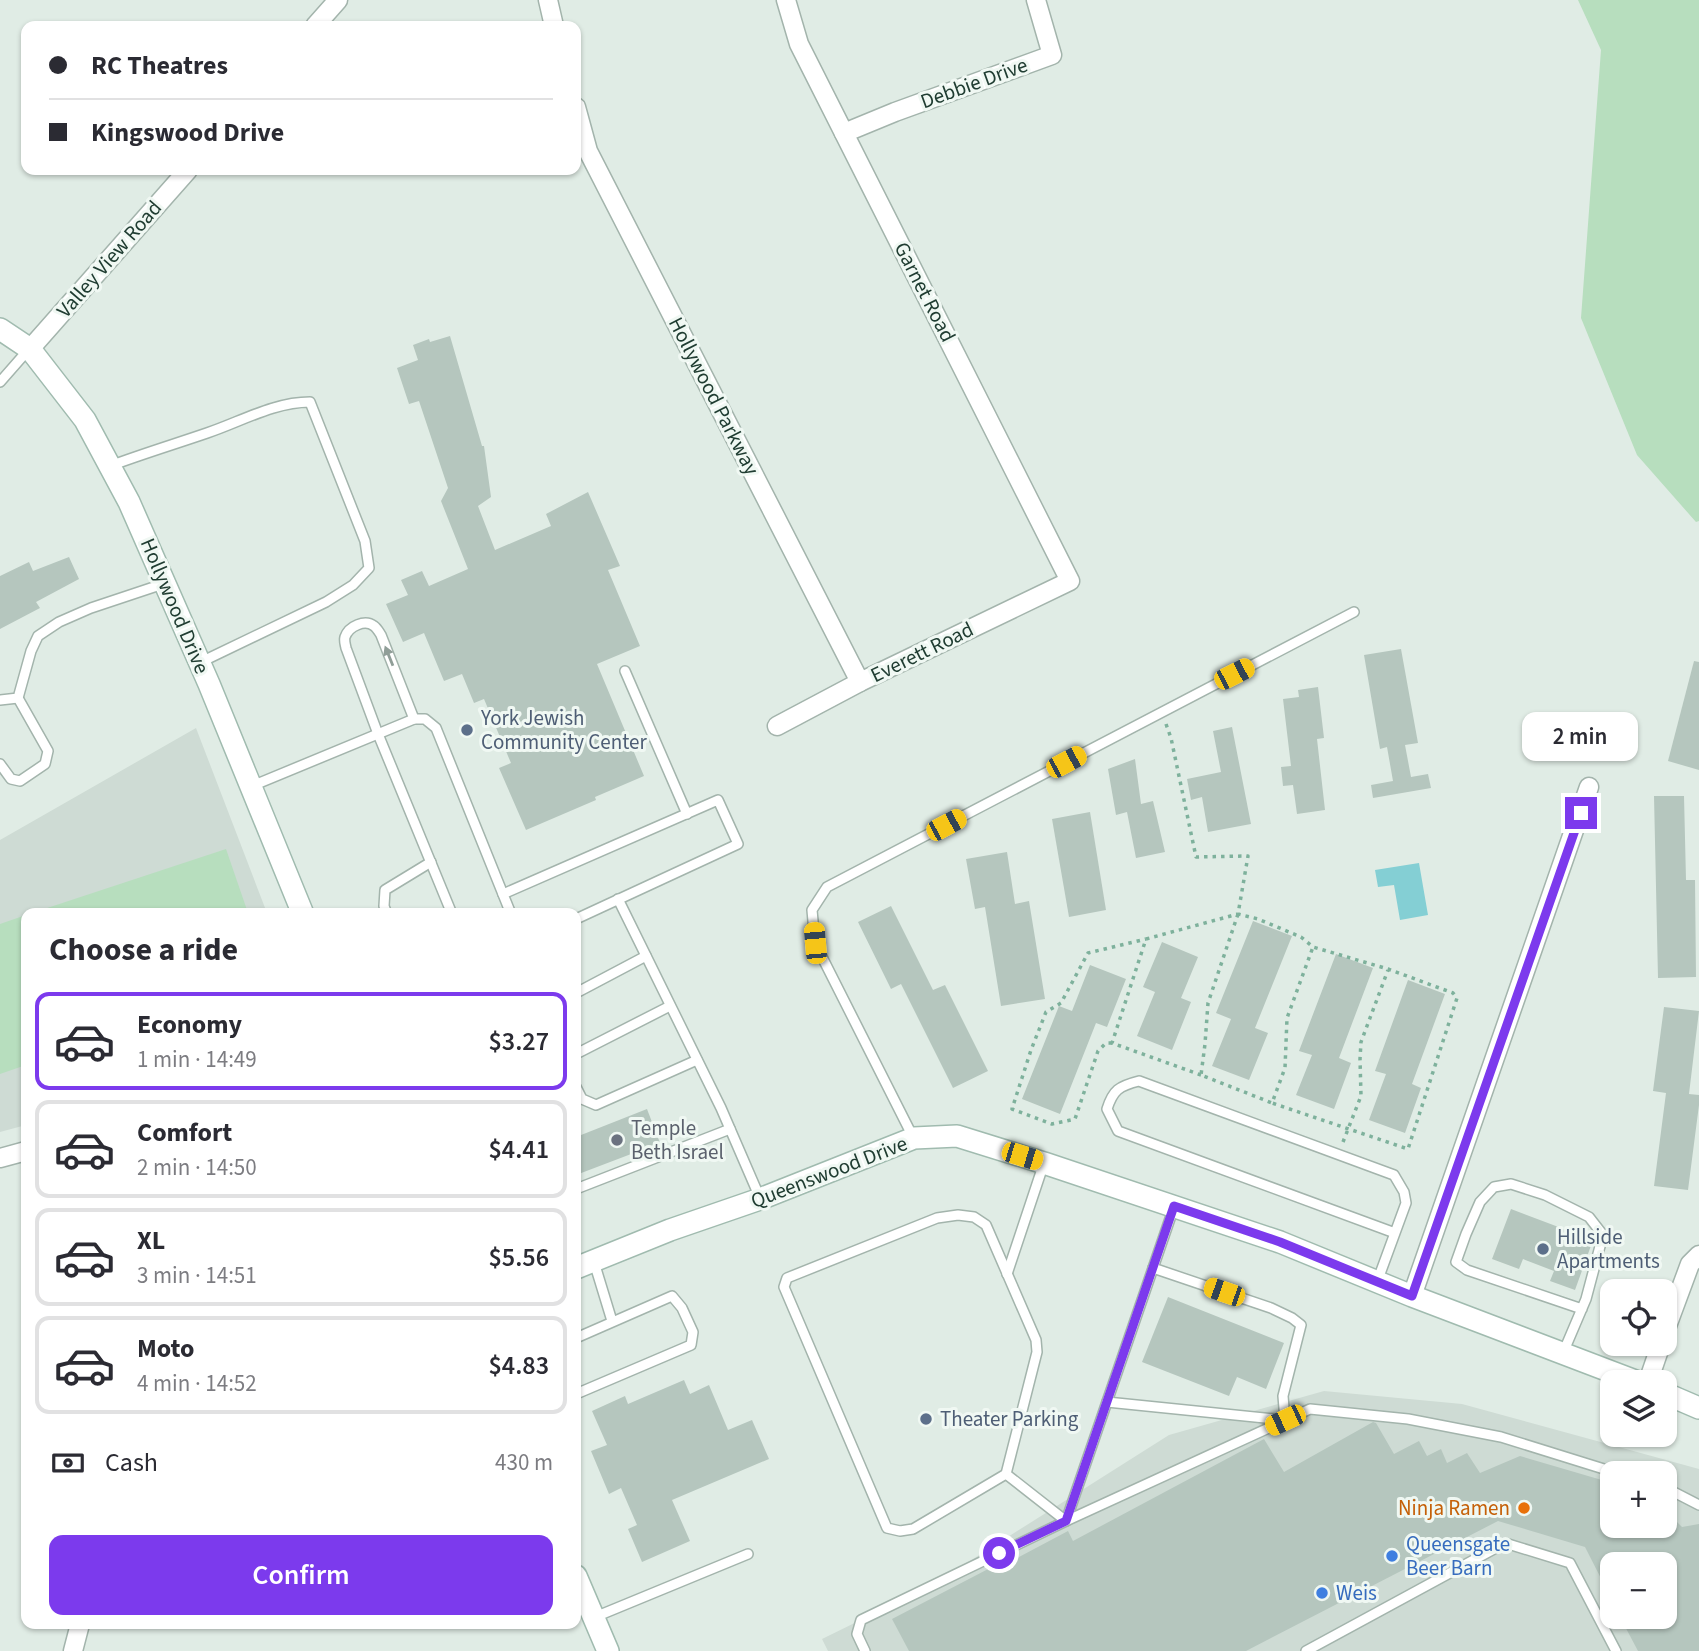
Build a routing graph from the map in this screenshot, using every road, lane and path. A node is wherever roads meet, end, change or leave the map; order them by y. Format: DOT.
graph roads {
  1 [pos="338,0"];
  2 [pos="548,0"];
  3 [pos="786,0"];
  4 [pos="1036,0"];
  5 [pos="319,21"];
  6 [pos="553,21"];
  7 [pos="581,125"];
  8 [pos="844,133"];
  9 [pos="184,175"];
  10 [pos="0,329"];
  11 [pos="30,349"];
  12 [pos="0,382"];
  13 [pos="110,466"];
  14 [pos="1070,581"];
  15 [pos="165,584"];
  16 [pos="1354,612"];
  17 [pos="199,662"];
  18 [pos="625,671"];
  19 [pos="860,682"];
  20 [pos="18,698"];
  21 [pos="0,700"];
  22 [pos="1163,712"];
  23 [pos="414,719"];
  24 [pos="777,726"];
  25 [pos="378,734"];
  26 [pos="0,764"];
  27 [pos="251,786"];
  28 [pos="1589,787"];
  29 [pos="688,814"];
  30 [pos="431,862"];
  31 [pos="503,894"];
  32 [pos="618,899"];
  33 [pos="301,908"];
  34 [pos="385,908"];
  35 [pos="450,908"];
  36 [pos="508,908"];
  37 [pos="1238,914"];
  38 [pos="581,917"];
  39 [pos="1146,939"];
  40 [pos="1312,947"];
  41 [pos="646,956"];
  42 [pos="1388,969"];
  43 [pos="581,990"];
  44 [pos="670,1006"];
  45 [pos="1112,1043"];
  46 [pos="581,1051"];
  47 [pos="697,1060"];
  48 [pos="1201,1075"];
  49 [pos="581,1097"];
  50 [pos="1272,1103"];
  51 [pos="730,1129"];
  52 [pos="1348,1129"];
  53 [pos="914,1138"];
  54 [pos="21,1152"];
  55 [pos="1338,1154"];
  56 [pos="0,1158"];
  57 [pos="1044,1163"];
  58 [pos="581,1187"];
  59 [pos="760,1199"];
  60 [pos="1174,1206"];
  61 [pos="1395,1233"];
  62 [pos="1699,1255"];
  63 [pos="585,1264"];
  64 [pos="1153,1268"];
  65 [pos="1007,1274"];
  66 [pos="1377,1282"];
  67 [pos="1412,1296"];
  68 [pos="1677,1299"];
  69 [pos="1582,1309"];
  70 [pos="612,1321"];
  71 [pos="581,1336"];
  72 [pos="1563,1353"];
  73 [pos="1607,1370"];
  74 [pos="581,1392"];
  75 [pos="1677,1399"];
  76 [pos="1107,1402"];
  77 [pos="1699,1408"];
  78 [pos="1285,1420"];
  79 [pos="1600,1468"];
  80 [pos="1006,1474"];
  81 [pos="1677,1494"];
  82 [pos="1699,1506"];
  83 [pos="1066,1521"];
  84 [pos="748,1554"];
  85 [pos="581,1588"];
  86 [pos="594,1618"];
  87 [pos="78,1629"];
  88 [pos="73,1651"];
  89 [pos="608,1651"];
  90 [pos="865,1651"];
  91 [pos="1306,1651"];
  92 [pos="1616,1651"];
  1 -- 5 [label="street"];
  2 -- 6 [label="street"];
  3 -- 8 [label="street, Garnet Road"];
  4 -- 8 [label="street, Debbie Drive"];
  7 -- 19 [label="street, Hollywood Parkway"];
  8 -- 14 [label="street, Garnet Road"];
  9 -- 11 [label="street, Valley View Road"];
  10 -- 11 [label="street, Hollywood Drive"];
  11 -- 12 [label="lane"];
  11 -- 13 [label="street, Hollywood Drive"];
  13 -- 15 [label="street, Hollywood Drive"];
  13 -- 17 [label="lane"];
  14 -- 19 [label="street, Everett Road"];
  15 -- 17 [label="street, Hollywood Drive"];
  15 -- 20 [label="lane"];
  16 -- 22 [label="lane"];
  17 -- 27 [label="street, Hollywood Drive"];
  18 -- 29 [label="lane"];
  19 -- 24 [label="street, Everett Road"];
  20 -- 21 [label="lane"];
  20 -- 26 [label="lane"];
  22 -- 37 [label="path"];
  22 -- 53 [label="lane"];
  23 -- 25 [label="lane"];
  23 -- 25 [label="lane, one-way"];
  23 -- 31 [label="lane"];
  25 -- 27 [label="lane"];
  25 -- 30 [label="lane"];
  27 -- 33 [label="street, Hollywood Drive"];
  28 -- 67 [label="street"];
  29 -- 31 [label="lane"];
  29 -- 32 [label="lane"];
  30 -- 34 [label="lane"];
  30 -- 35 [label="lane"];
  31 -- 36 [label="lane"];
  32 -- 38 [label="lane"];
  32 -- 41 [label="lane"];
  37 -- 39 [label="path"];
  37 -- 40 [label="path"];
  37 -- 48 [label="path"];
  39 -- 45 [label="path"];
  39 -- 45 [label="path"];
  40 -- 42 [label="path"];
  40 -- 50 [label="path"];
  41 -- 43 [label="lane"];
  41 -- 44 [label="lane"];
  42 -- 52 [label="path"];
  42 -- 52 [label="path"];
  44 -- 46 [label="lane"];
  44 -- 47 [label="lane"];
  45 -- 48 [label="path"];
  47 -- 49 [label="lane"];
  47 -- 51 [label="lane"];
  48 -- 50 [label="path"];
  50 -- 52 [label="path"];
  51 -- 58 [label="lane"];
  51 -- 59 [label="lane"];
  52 -- 55 [label="path"];
  53 -- 57 [label="street, Queenswood Drive"];
  53 -- 59 [label="street, Queenswood Drive"];
  54 -- 56 [label="street"];
  55 -- 61 [label="lane"];
  55 -- 61 [label="lane"];
  57 -- 60 [label="street, Queenswood Drive"];
  57 -- 65 [label="lane"];
  59 -- 63 [label="street, Queenswood Drive"];
  60 -- 64 [label="lane"];
  60 -- 66 [label="street, Queenswood Drive"];
  61 -- 66 [label="lane"];
  62 -- 68 [label="street"];
  63 -- 70 [label="lane"];
  64 -- 76 [label="lane"];
  64 -- 78 [label="lane"];
  65 -- 80 [label="lane"];
  65 -- 80 [label="lane"];
  66 -- 67 [label="street, Queenswood Drive"];
  67 -- 72 [label="street, Queenswood Drive"];
  69 -- 69 [label="lane"];
  69 -- 72 [label="lane"];
  70 -- 71 [label="lane"];
  70 -- 74 [label="lane"];
  72 -- 73 [label="street, Queenswood Drive"];
  75 -- 77 [label="street"];
  76 -- 78 [label="lane"];
  76 -- 83 [label="lane"];
  78 -- 79 [label="lane"];
  78 -- 83 [label="lane"];
  80 -- 83 [label="lane"];
  81 -- 82 [label="lane"];
  83 -- 90 [label="lane"];
  84 -- 86 [label="lane"];
  85 -- 86 [label="street"];
  86 -- 89 [label="street"];
  87 -- 88 [label="street"];
  91 -- 92 [label="lane"];
}
